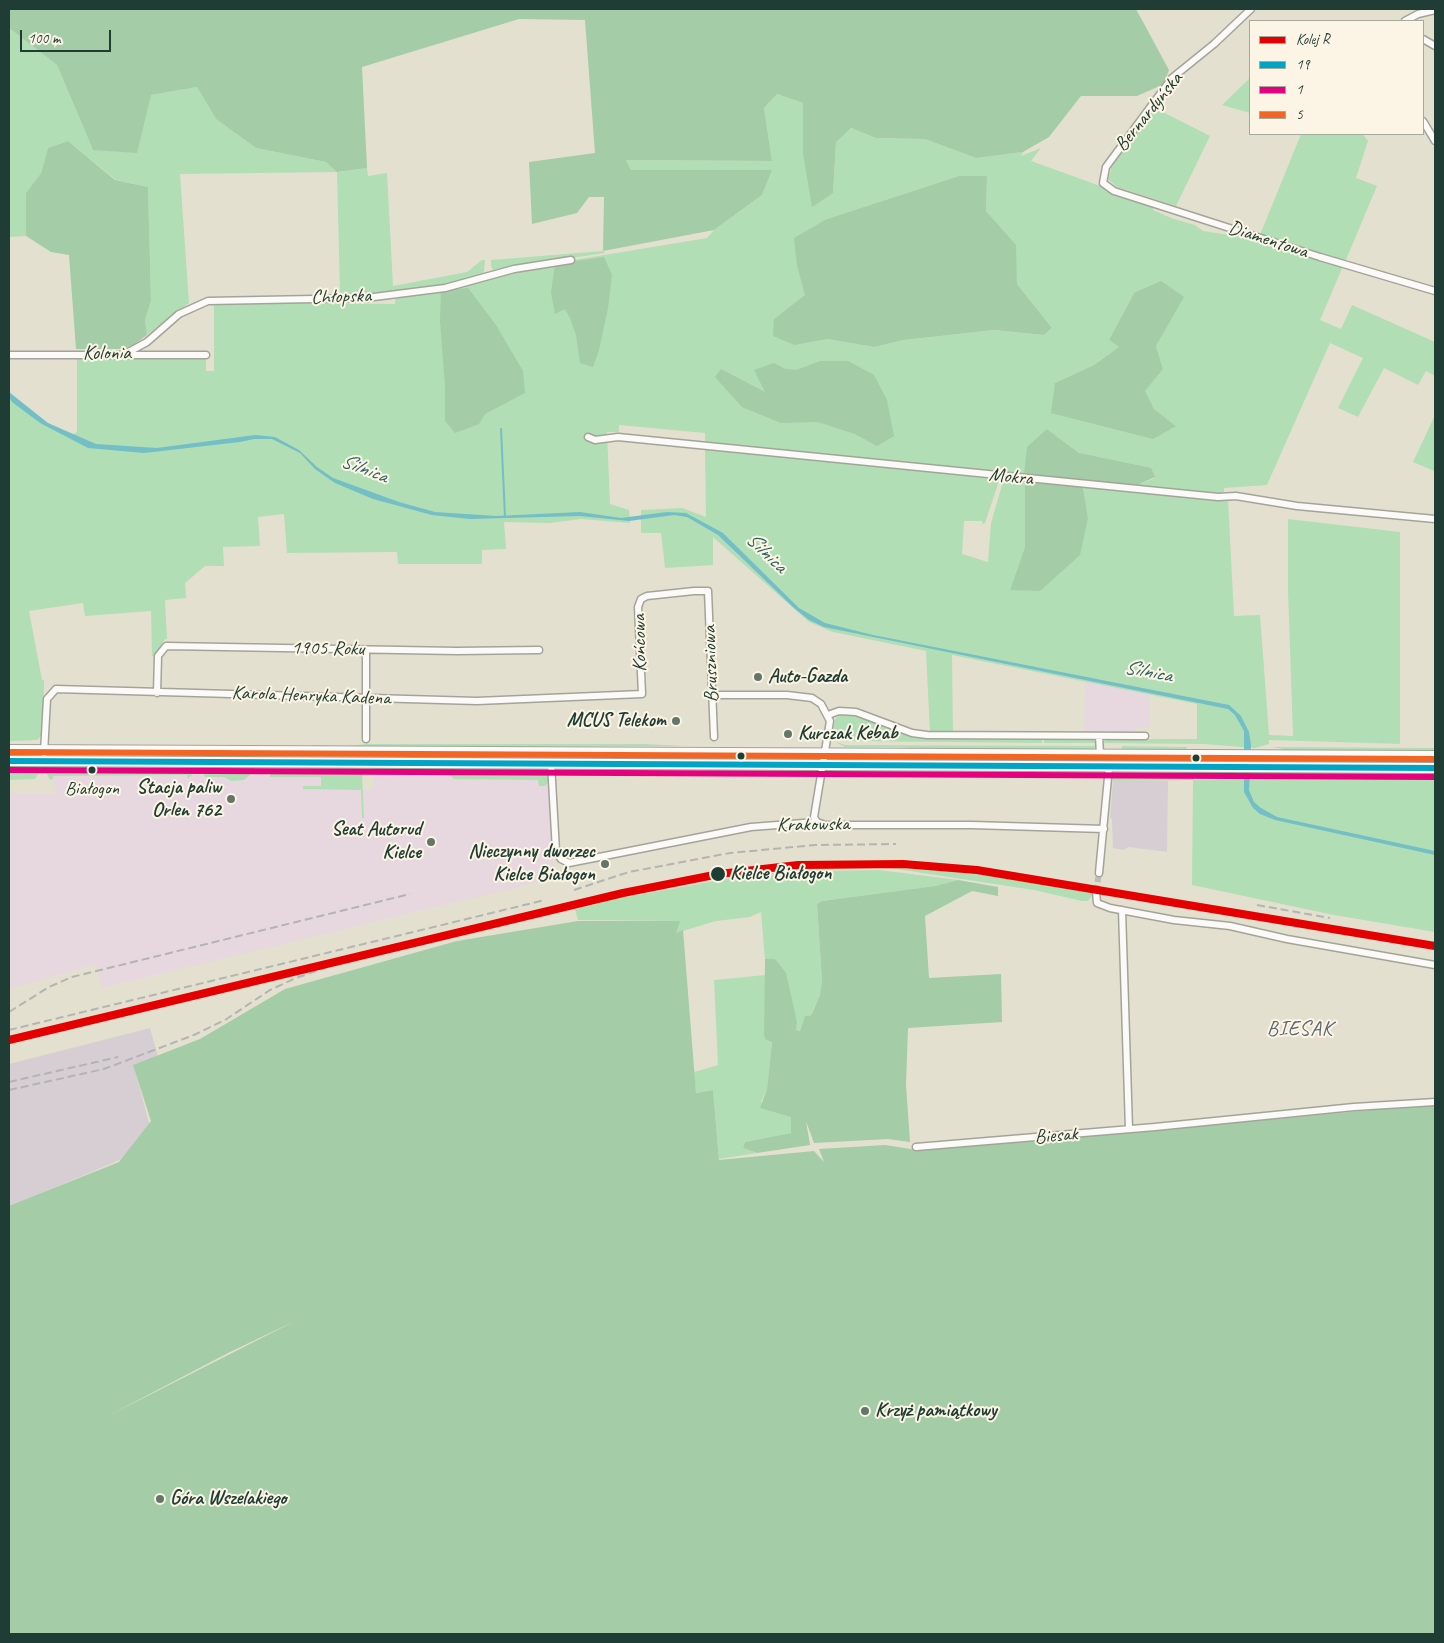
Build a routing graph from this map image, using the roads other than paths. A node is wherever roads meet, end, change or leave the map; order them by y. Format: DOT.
graph roads {
  1 [pos="1252,9"];
  2 [pos="1430,10"];
  3 [pos="1408,20"];
  4 [pos="1424,40"];
  5 [pos="1435,46"];
  6 [pos="1424,123"];
  7 [pos="1435,141"];
  8 [pos="1103,183"];
  9 [pos="571,260"];
  10 [pos="1435,291"];
  11 [pos="125,354"];
  12 [pos="9,355"];
  13 [pos="206,355"];
  14 [pos="588,436"];
  15 [pos="1435,520"];
  16 [pos="708,591"];
  17 [pos="366,650"];
  18 [pos="540,650"];
  19 [pos="157,693"];
  20 [pos="642,694"];
  21 [pos="712,696"];
  22 [pos="366,698"];
  23 [pos="828,715"];
  24 [pos="1099,736"];
  25 [pos="1145,736"];
  26 [pos="714,737"];
  27 [pos="366,739"];
  28 [pos="45,749"];
  29 [pos="9,750"];
  30 [pos="826,753"];
  31 [pos="1100,754"];
  32 [pos="1435,756"];
  33 [pos="9,761"];
  34 [pos="43,761"];
  35 [pos="551,763"];
  36 [pos="824,765"];
  37 [pos="1109,767"];
  38 [pos="1435,768"];
  39 [pos="817,822"];
  40 [pos="1104,830"];
  41 [pos="1100,873"];
  42 [pos="1096,891"];
  43 [pos="1122,910"];
  44 [pos="1435,965"];
  45 [pos="1435,1102"];
  46 [pos="1129,1129"];
  47 [pos="916,1146"];
  1 -- 8 [label="street, Bernardyńska"];
  2 -- 3 [label="street"];
  4 -- 5 [label="street"];
  6 -- 7 [label="street"];
  8 -- 10 [label="street, Diamentowa"];
  9 -- 11 [label="street, Chłopska"];
  11 -- 12 [label="street, Kolonia"];
  11 -- 13 [label="street, Kolonia"];
  14 -- 15 [label="street, Mokra"];
  16 -- 20 [label="street, Końcowa"];
  16 -- 21 [label="street, Bruszniowa"];
  17 -- 18 [label="street, 1905 Roku"];
  17 -- 19 [label="street, 1905 Roku"];
  17 -- 22 [label="street"];
  19 -- 22 [label="street, Karola Henryka Kadena"];
  19 -- 28 [label="street, Karola Henryka Kadena"];
  20 -- 22 [label="street, Karola Henryka Kadena"];
  21 -- 23 [label="street"];
  21 -- 26 [label="street, Bruszniowa"];
  22 -- 27 [label="street"];
  23 -- 24 [label="street"];
  23 -- 30 [label="street"];
  24 -- 25 [label="street"];
  24 -- 31 [label="street"];
  28 -- 29 [label="main road"];
  28 -- 30 [label="main road"];
  28 -- 34 [label="street, Karola Henryka Kadena"];
  30 -- 31 [label="main road"];
  30 -- 36 [label="street"];
  31 -- 32 [label="main road"];
  33 -- 34 [label="main road"];
  34 -- 35 [label="main road"];
  35 -- 36 [label="main road"];
  35 -- 39 [label="street, Krakowska"];
  36 -- 37 [label="main road"];
  36 -- 39 [label="street"];
  37 -- 38 [label="main road"];
  37 -- 40 [label="street"];
  39 -- 40 [label="street, Krakowska"];
  40 -- 41 [label="street"];
  42 -- 43 [label="street"];
  43 -- 44 [label="street"];
  43 -- 46 [label="street"];
  45 -- 46 [label="street, Biesak"];
  46 -- 47 [label="street, Biesak"];
}
